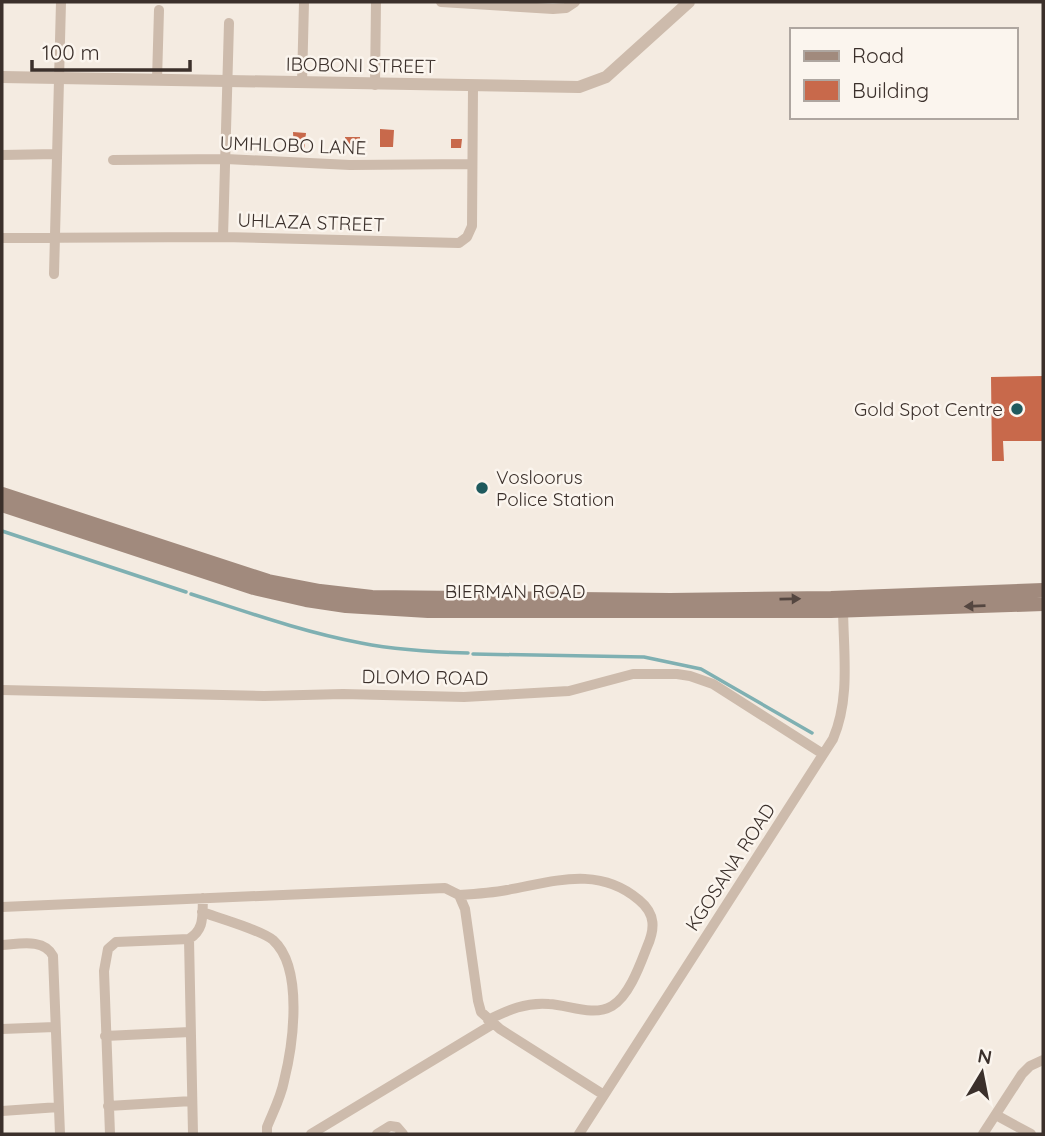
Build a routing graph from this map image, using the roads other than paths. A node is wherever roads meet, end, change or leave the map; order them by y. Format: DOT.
graph roads {
  1 [pos="61,2"];
  2 [pos="303,2"];
  3 [pos="376,2"];
  4 [pos="441,2"];
  5 [pos="575,2"];
  6 [pos="689,2"];
  7 [pos="159,10"];
  8 [pos="229,23"];
  9 [pos="2,77"];
  10 [pos="59,79"];
  11 [pos="157,80"];
  12 [pos="228,82"];
  13 [pos="302,83"];
  14 [pos="375,85"];
  15 [pos="473,87"];
  16 [pos="57,154"];
  17 [pos="2,155"];
  18 [pos="226,159"];
  19 [pos="113,160"];
  20 [pos="472,164"];
  21 [pos="223,237"];
  22 [pos="2,238"];
  23 [pos="55,238"];
  24 [pos="54,274"];
  25 [pos="2,494"];
  26 [pos="2,505"];
  27 [pos="1043,590"];
  28 [pos="1043,604"];
  29 [pos="843,605"];
  30 [pos="2,690"];
  31 [pos="823,754"];
  32 [pos="459,895"];
  33 [pos="203,898"];
  34 [pos="2,907"];
  35 [pos="202,912"];
  36 [pos="189,939"];
  37 [pos="2,945"];
  38 [pos="491,1022"];
  39 [pos="55,1027"];
  40 [pos="2,1029"];
  41 [pos="190,1032"];
  42 [pos="105,1036"];
  43 [pos="1043,1060"];
  44 [pos="604,1095"];
  45 [pos="192,1101"];
  46 [pos="108,1107"];
  47 [pos="59,1108"];
  48 [pos="2,1111"];
  49 [pos="996,1115"];
  50 [pos="60,1134"];
  51 [pos="110,1134"];
  52 [pos="193,1134"];
  53 [pos="267,1134"];
  54 [pos="311,1134"];
  55 [pos="377,1134"];
  56 [pos="403,1134"];
  57 [pos="579,1134"];
  58 [pos="983,1134"];
  59 [pos="1031,1134"];
  1 -- 10 [label="street"];
  2 -- 13 [label="street"];
  3 -- 14 [label="street"];
  4 -- 5 [label="street"];
  6 -- 15 [label="street, IBOBONI STREET"];
  7 -- 11 [label="street"];
  8 -- 12 [label="street"];
  9 -- 10 [label="street, IBOBONI STREET"];
  10 -- 11 [label="street, IBOBONI STREET"];
  10 -- 16 [label="street"];
  11 -- 12 [label="street, IBOBONI STREET"];
  12 -- 13 [label="street, IBOBONI STREET"];
  12 -- 18 [label="street"];
  13 -- 14 [label="street, IBOBONI STREET"];
  14 -- 15 [label="street, IBOBONI STREET"];
  15 -- 20 [label="street, UHLAZA STREET"];
  16 -- 17 [label="street"];
  16 -- 23 [label="street"];
  18 -- 19 [label="street, UMHLOBO LANE"];
  18 -- 20 [label="street, UMHLOBO LANE"];
  18 -- 21 [label="street"];
  20 -- 21 [label="street, UHLAZA STREET"];
  21 -- 23 [label="street, UHLAZA STREET"];
  22 -- 23 [label="street, UHLAZA STREET"];
  23 -- 24 [label="street"];
  25 -- 29 [label="main road, BIERMAN ROAD, one-way"];
  26 -- 29 [label="main road, BIERMAN ROAD"];
  27 -- 29 [label="main road"];
  28 -- 29 [label="main road, BIERMAN ROAD, one-way"];
  29 -- 31 [label="street, KGOSANA ROAD"];
  30 -- 31 [label="street, DLOMO ROAD"];
  31 -- 44 [label="street, KGOSANA ROAD"];
  32 -- 33 [label="street"];
  32 -- 38 [label="street"];
  32 -- 38 [label="street"];
  33 -- 34 [label="street"];
  33 -- 35 [label="street"];
  35 -- 36 [label="street"];
  35 -- 53 [label="street"];
  36 -- 41 [label="street"];
  36 -- 42 [label="street"];
  37 -- 39 [label="street"];
  38 -- 44 [label="street"];
  38 -- 54 [label="street"];
  39 -- 40 [label="street"];
  39 -- 47 [label="street"];
  41 -- 42 [label="street"];
  41 -- 45 [label="street"];
  42 -- 46 [label="street"];
  43 -- 49 [label="street"];
  44 -- 57 [label="street, KGOSANA ROAD"];
  45 -- 46 [label="street"];
  45 -- 52 [label="street"];
  46 -- 51 [label="street"];
  47 -- 48 [label="street"];
  47 -- 50 [label="street"];
  49 -- 58 [label="street"];
  49 -- 59 [label="street"];
  55 -- 56 [label="street"];
}
